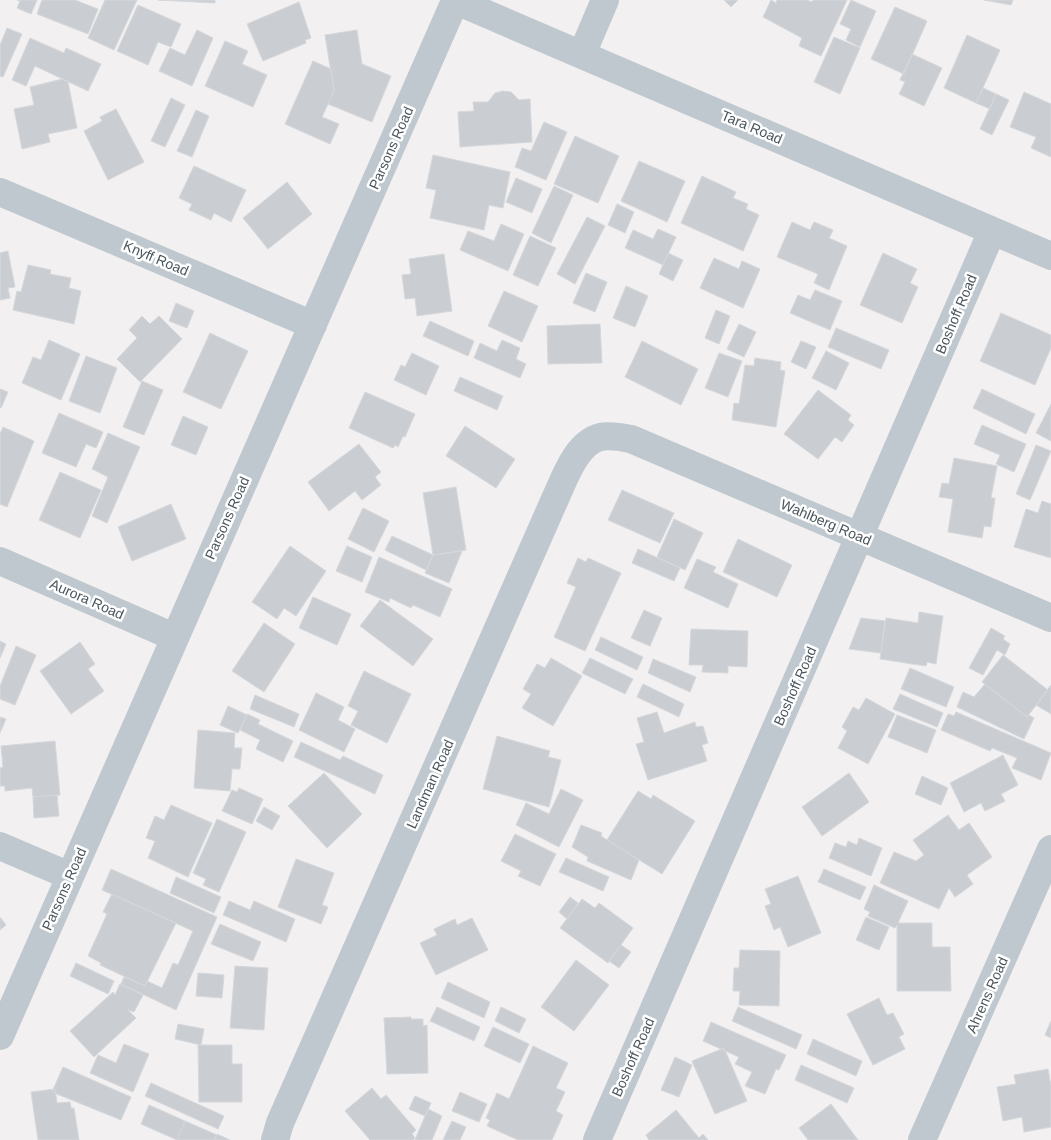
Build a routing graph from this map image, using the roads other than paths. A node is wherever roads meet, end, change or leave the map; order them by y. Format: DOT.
graph roads {
  1 [pos="454,0"];
  2 [pos="606,0"];
  3 [pos="582,54"];
  4 [pos="0,192"];
  5 [pos="992,231"];
  6 [pos="1051,256"];
  7 [pos="313,325"];
  8 [pos="598,438"];
  9 [pos="860,536"];
  10 [pos="0,561"];
  11 [pos="1051,618"];
  12 [pos="174,637"];
  13 [pos="0,846"];
  14 [pos="1051,849"];
  15 [pos="70,876"];
  16 [pos="0,1036"];
  17 [pos="275,1140"];
  18 [pos="597,1140"];
  19 [pos="922,1140"];
  1 -- 3 [label="street, Tara Road"];
  1 -- 7 [label="street, Parsons Road"];
  2 -- 3 [label="street"];
  3 -- 5 [label="street, Tara Road"];
  4 -- 7 [label="street, Knyff Road"];
  5 -- 6 [label="street, Tara Road"];
  5 -- 9 [label="street, Boshoff Road"];
  7 -- 12 [label="street, Parsons Road"];
  8 -- 9 [label="street, Wahlberg Road"];
  8 -- 17 [label="street, Landman Road"];
  9 -- 11 [label="street, Wahlberg Road"];
  9 -- 18 [label="street, Boshoff Road"];
  10 -- 12 [label="street, Aurora Road"];
  12 -- 15 [label="street, Parsons Road"];
  13 -- 15 [label="street"];
  14 -- 19 [label="street, Ahrens Road"];
  15 -- 16 [label="street, Parsons Road"];
}
